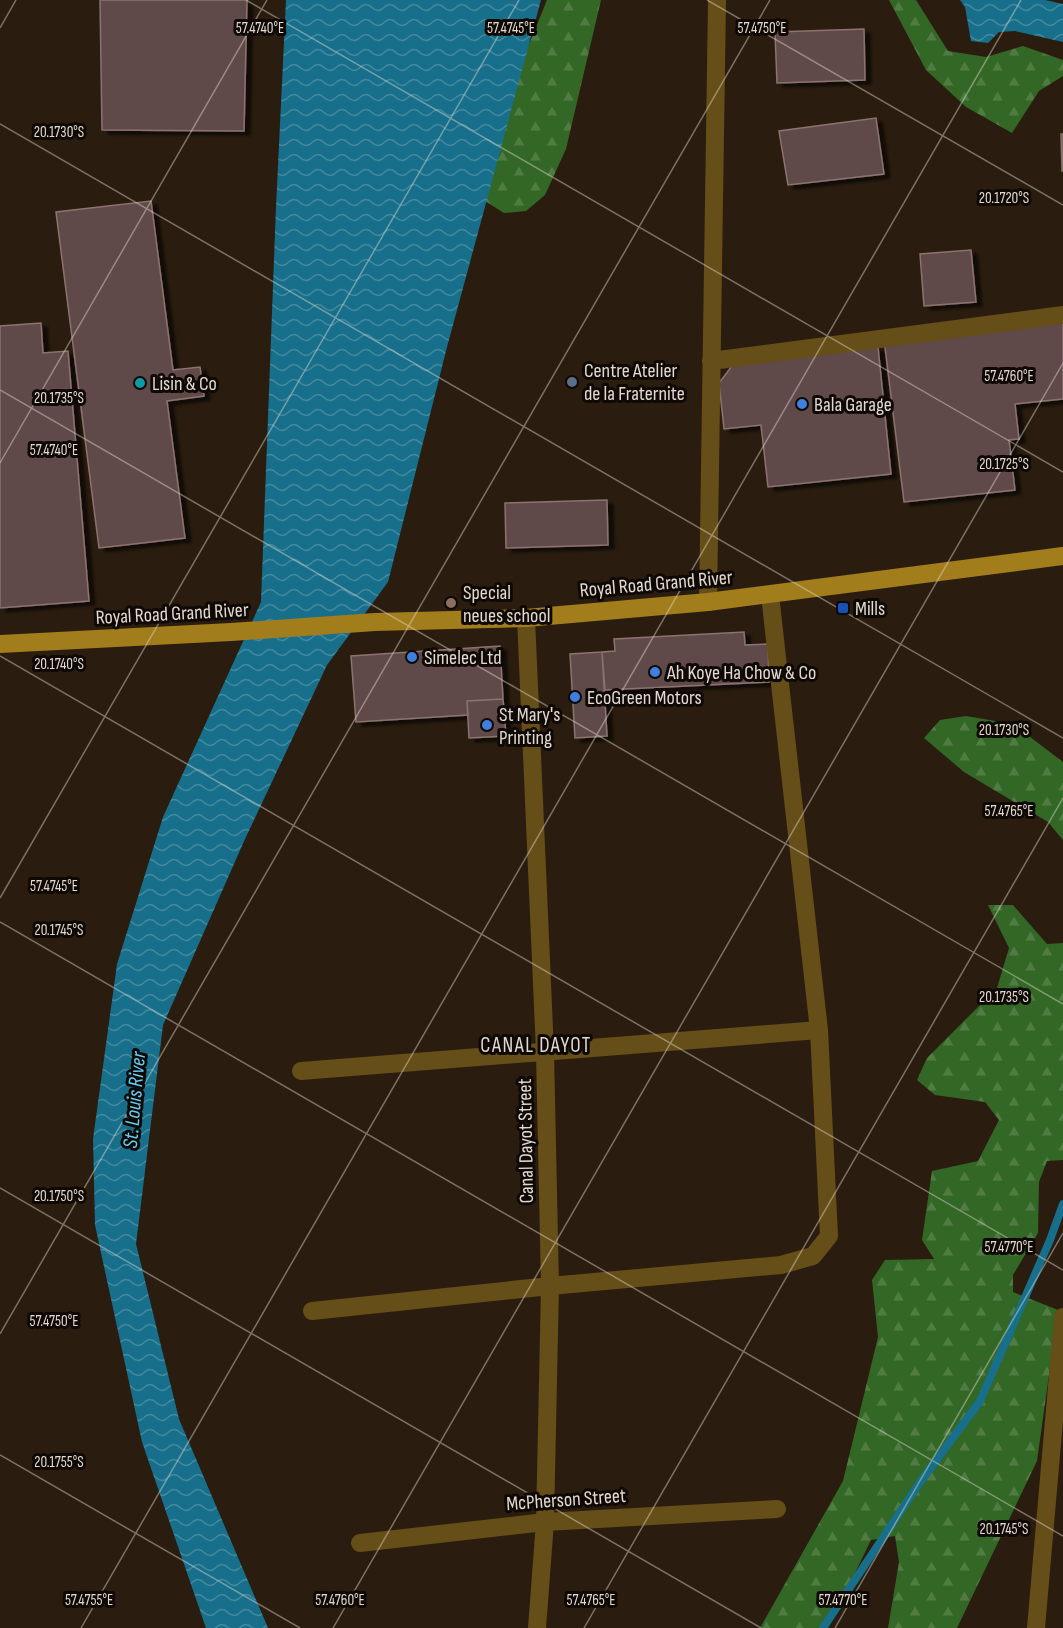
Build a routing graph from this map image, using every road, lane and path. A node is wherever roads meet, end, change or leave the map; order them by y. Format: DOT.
graph roads {
  1 [pos="717,1"];
  2 [pos="1063,315"];
  3 [pos="711,361"];
  4 [pos="1063,556"];
  5 [pos="770,595"];
  6 [pos="708,602"];
  7 [pos="526,618"];
  8 [pos="0,644"];
  9 [pos="819,1030"];
  10 [pos="546,1052"];
  11 [pos="301,1071"];
  12 [pos="550,1286"];
  13 [pos="312,1311"];
  14 [pos="1063,1317"];
  15 [pos="1057,1470"];
  16 [pos="777,1509"];
  17 [pos="545,1522"];
  18 [pos="360,1543"];
  19 [pos="537,1628"];
  20 [pos="1036,1628"];
  1 -- 3 [label="street"];
  2 -- 3 [label="street"];
  3 -- 6 [label="street"];
  4 -- 5 [label="main road, Royal Road Grand River"];
  5 -- 6 [label="main road, Royal Road Grand River"];
  5 -- 9 [label="street"];
  6 -- 7 [label="main road, Royal Road Grand River"];
  7 -- 8 [label="main road, Royal Road Grand River"];
  7 -- 10 [label="street, Canal Dayot Street"];
  9 -- 10 [label="street"];
  9 -- 12 [label="street"];
  10 -- 11 [label="street"];
  10 -- 12 [label="street, Canal Dayot Street"];
  12 -- 13 [label="street"];
  12 -- 17 [label="street, Canal Dayot Street"];
  14 -- 15 [label="street"];
  15 -- 20 [label="street"];
  16 -- 17 [label="street, McPherson Street"];
  17 -- 18 [label="street, McPherson Street"];
  17 -- 19 [label="street, Canal Dayot Street"];
}
